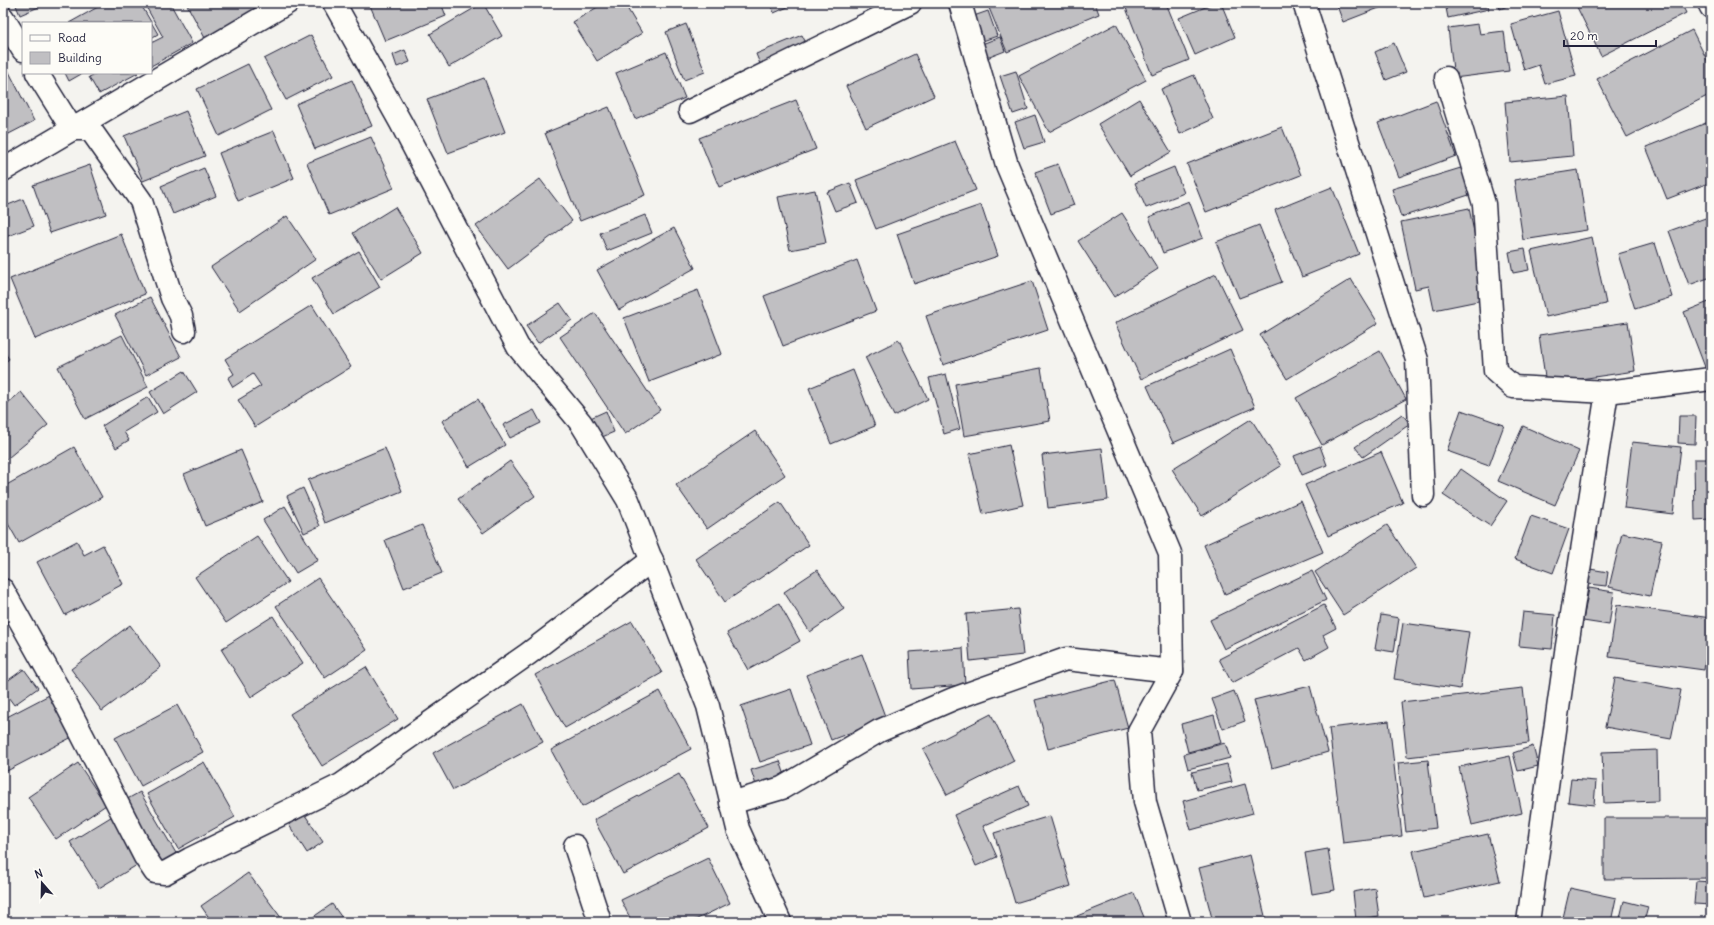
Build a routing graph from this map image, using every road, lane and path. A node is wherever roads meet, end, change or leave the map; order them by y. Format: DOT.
graph roads {
  1 [pos="287,3"];
  2 [pos="334,3"];
  3 [pos="910,3"];
  4 [pos="960,3"];
  5 [pos="1304,3"];
  6 [pos="1709,3"];
  7 [pos="1711,7"];
  8 [pos="3,18"];
  9 [pos="22,48"];
  10 [pos="38,74"];
  11 [pos="1446,78"];
  12 [pos="690,111"];
  13 [pos="72,129"];
  14 [pos="3,170"];
  15 [pos="184,331"];
  16 [pos="1711,379"];
  17 [pos="1607,392"];
  18 [pos="1423,495"];
  19 [pos="652,560"];
  20 [pos="3,590"];
  21 [pos="1172,671"];
  22 [pos="731,803"];
  23 [pos="575,846"];
  24 [pos="600,922"];
  25 [pos="780,922"];
  26 [pos="1180,922"];
  27 [pos="1528,922"];
  1 -- 13 [label="street"];
  2 -- 19 [label="street"];
  3 -- 12 [label="street"];
  4 -- 21 [label="street"];
  5 -- 18 [label="street"];
  6 -- 7 [label="street"];
  8 -- 9 [label="street"];
  10 -- 13 [label="street"];
  11 -- 17 [label="street"];
  13 -- 14 [label="street"];
  13 -- 15 [label="street"];
  16 -- 17 [label="street"];
  17 -- 27 [label="street"];
  19 -- 20 [label="street"];
  19 -- 22 [label="street"];
  21 -- 22 [label="street"];
  21 -- 26 [label="street"];
  22 -- 25 [label="street"];
  23 -- 24 [label="street"];
}
